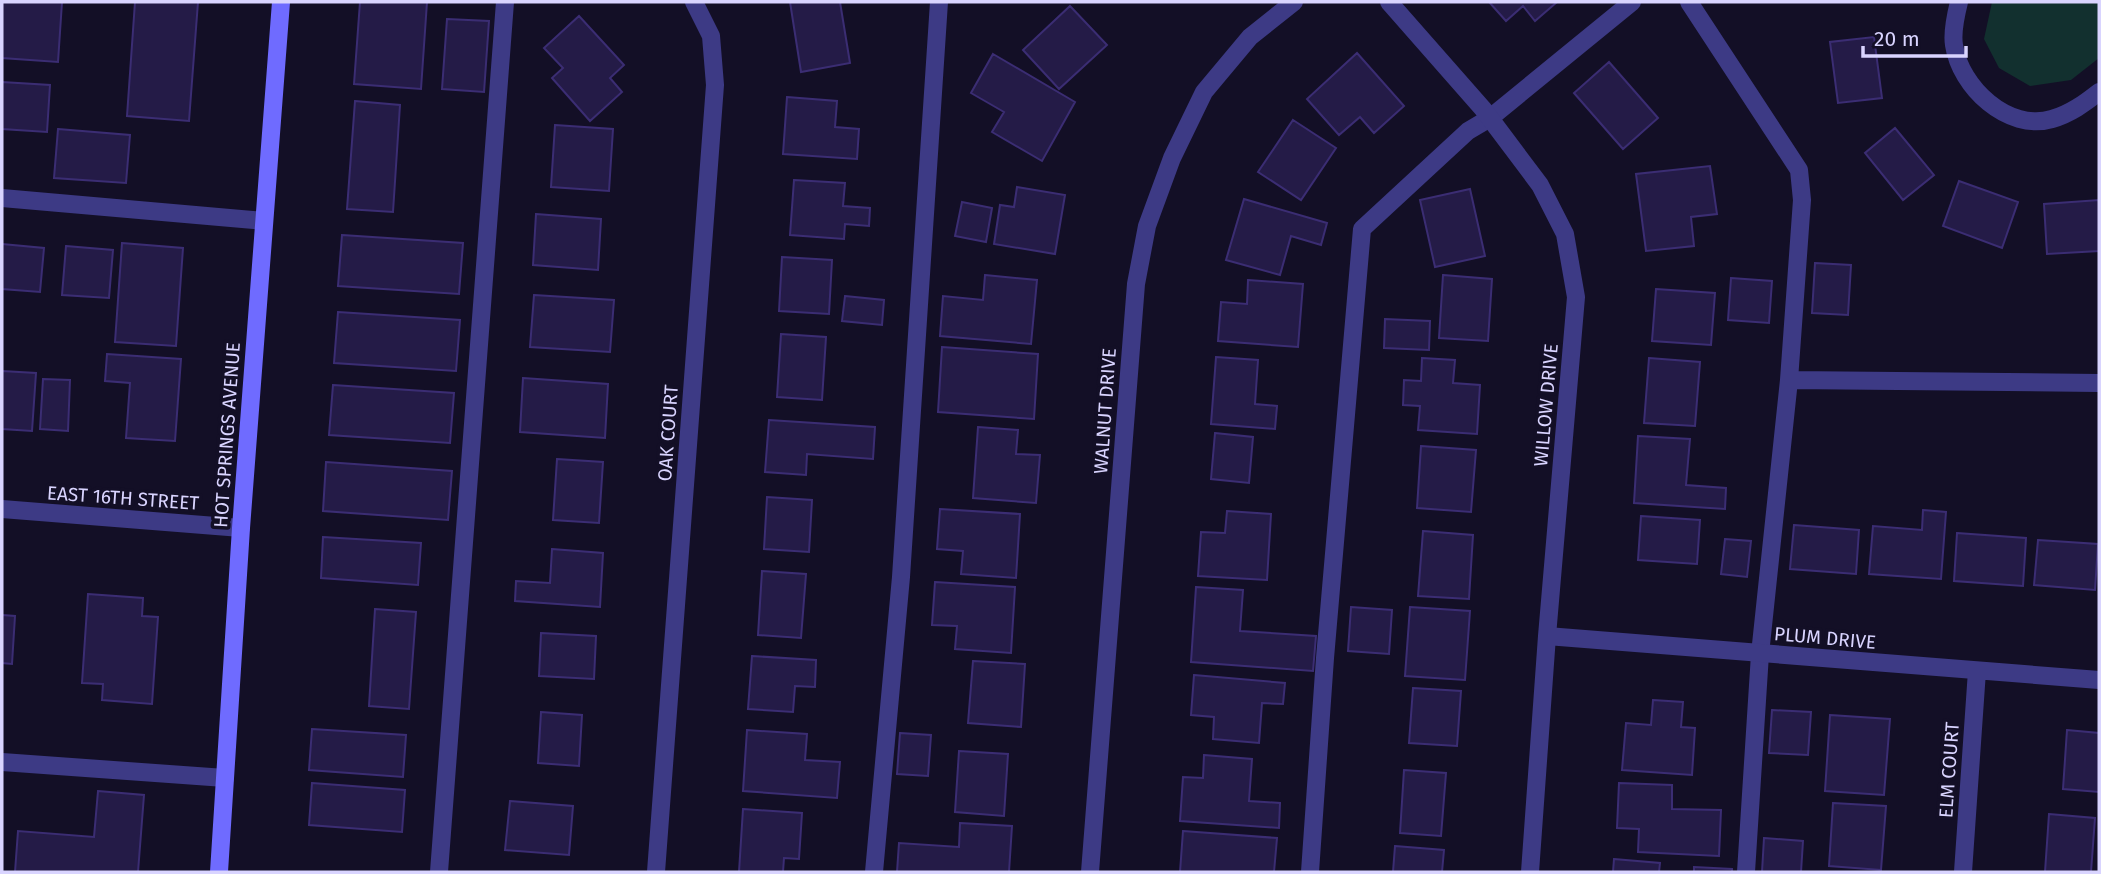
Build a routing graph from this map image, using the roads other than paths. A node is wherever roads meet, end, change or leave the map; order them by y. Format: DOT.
graph roads {
  1 [pos="281,2"];
  2 [pos="505,2"];
  3 [pos="694,2"];
  4 [pos="939,2"];
  5 [pos="1294,2"];
  6 [pos="1390,2"];
  7 [pos="1632,2"];
  8 [pos="1689,2"];
  9 [pos="1959,2"];
  10 [pos="2099,92"];
  11 [pos="1490,118"];
  12 [pos="2,198"];
  13 [pos="264,221"];
  14 [pos="1789,380"];
  15 [pos="2099,383"];
  16 [pos="2,509"];
  17 [pos="241,528"];
  18 [pos="1546,636"];
  19 [pos="1760,654"];
  20 [pos="1977,671"];
  21 [pos="2099,680"];
  22 [pos="2,762"];
  23 [pos="225,778"];
  24 [pos="219,872"];
  25 [pos="439,872"];
  26 [pos="656,872"];
  27 [pos="874,872"];
  28 [pos="1090,872"];
  29 [pos="1310,872"];
  30 [pos="1530,872"];
  31 [pos="1746,872"];
  32 [pos="1963,872"];
  1 -- 13 [label="street, HOT SPRINGS AVENUE"];
  2 -- 25 [label="street"];
  3 -- 26 [label="street, OAK COURT"];
  4 -- 27 [label="street"];
  5 -- 28 [label="street, WALNUT DRIVE"];
  6 -- 11 [label="street, WILLOW DRIVE"];
  7 -- 11 [label="street"];
  8 -- 14 [label="street"];
  9 -- 10 [label="street"];
  11 -- 18 [label="street, WILLOW DRIVE"];
  11 -- 29 [label="street"];
  12 -- 13 [label="street"];
  13 -- 17 [label="street, HOT SPRINGS AVENUE"];
  14 -- 15 [label="street"];
  14 -- 19 [label="street"];
  16 -- 17 [label="street, EAST 16TH STREET"];
  17 -- 23 [label="street, HOT SPRINGS AVENUE"];
  18 -- 19 [label="street, PLUM DRIVE"];
  18 -- 30 [label="street, WILLOW DRIVE"];
  19 -- 20 [label="street, PLUM DRIVE"];
  19 -- 31 [label="street"];
  20 -- 21 [label="street, PLUM DRIVE"];
  20 -- 32 [label="street, ELM COURT"];
  22 -- 23 [label="street"];
  23 -- 24 [label="street, HOT SPRINGS AVENUE"];
}
